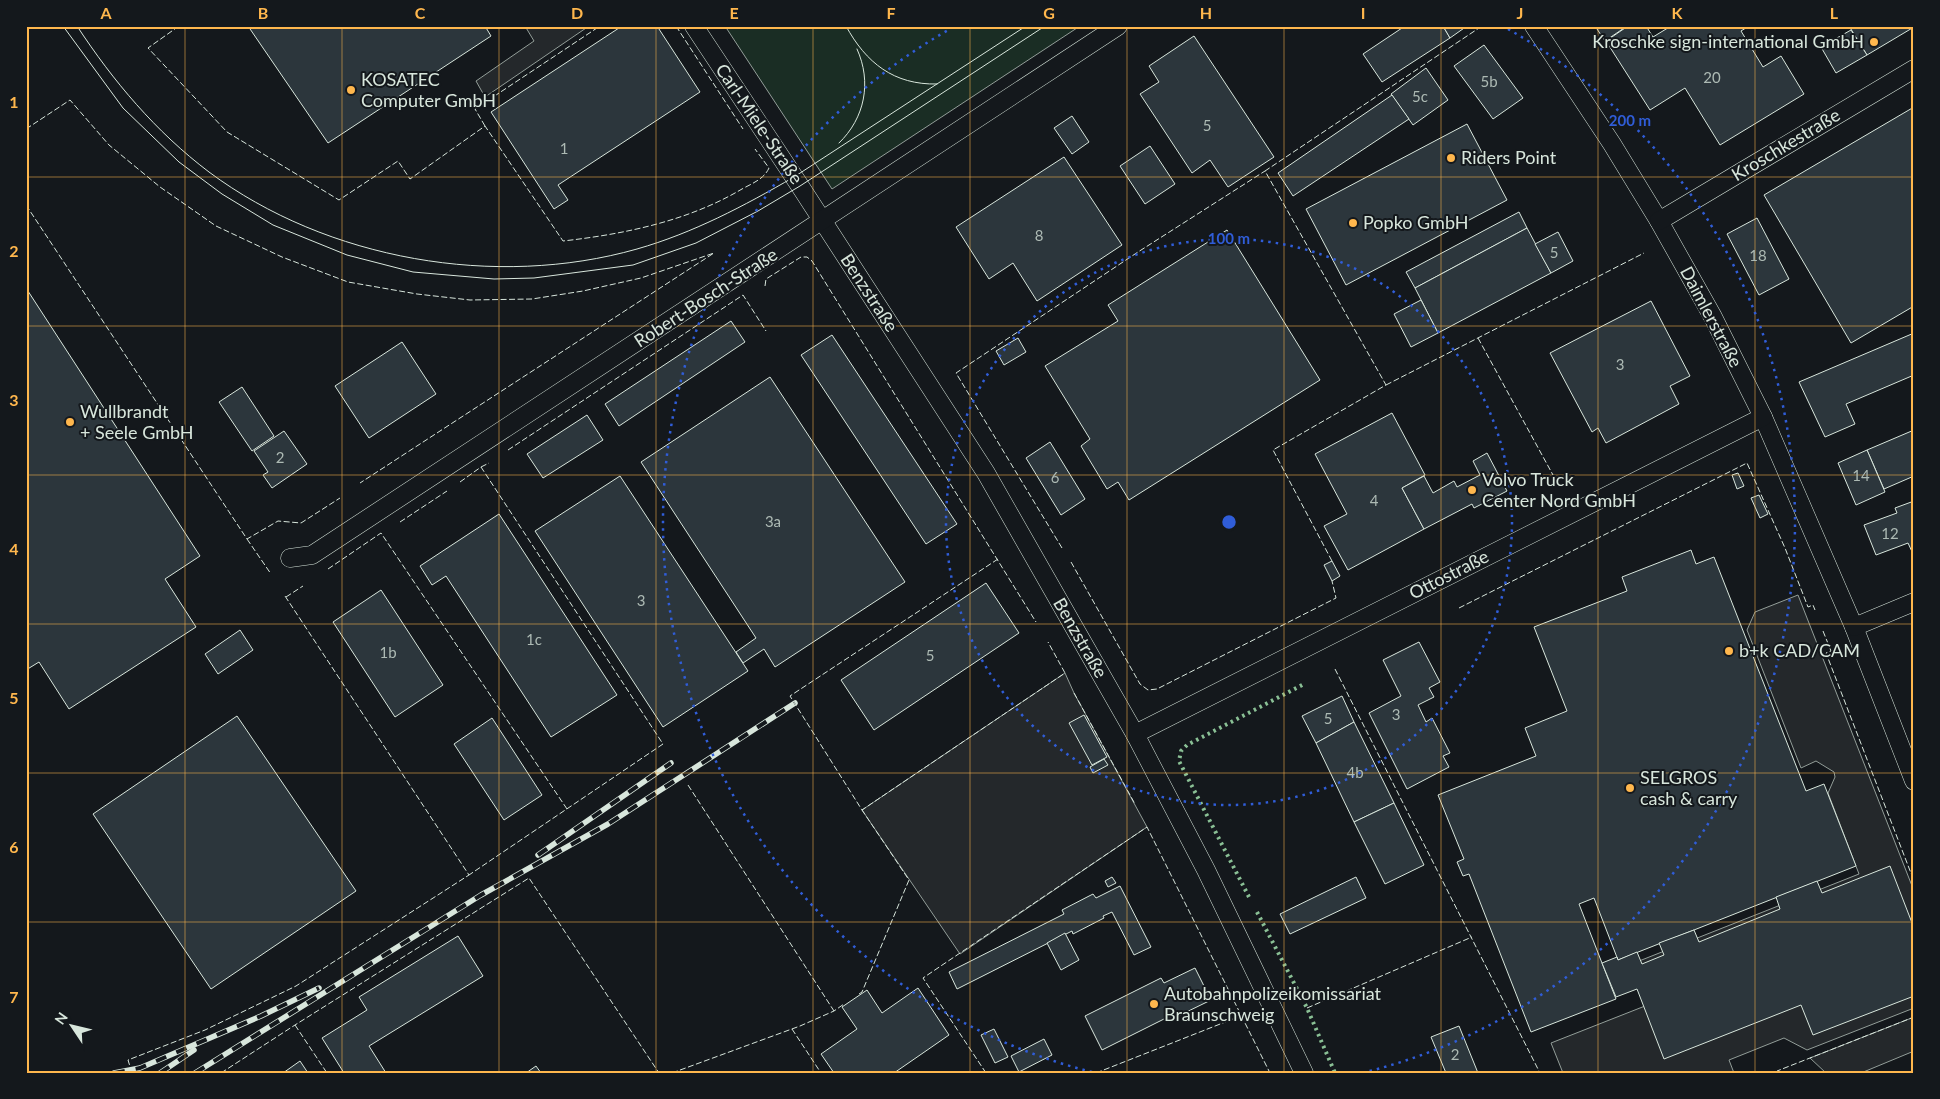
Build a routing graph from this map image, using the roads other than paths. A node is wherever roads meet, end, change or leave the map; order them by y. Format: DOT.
graph roads {
  1 [pos="694,26"];
  2 [pos="1118,26"];
  3 [pos="1534,26"];
  4 [pos="1914,69"];
  5 [pos="1659,221"];
  6 [pos="822,222"];
  7 [pos="1763,417"];
  8 [pos="290,558"];
  9 [pos="1914,602"];
  10 [pos="1854,627"];
  11 [pos="1136,734"];
  12 [pos="1914,781"];
  13 [pos="1304,1073"];
  1 -- 6 [label="street, Carl-Miele-Straße"];
  2 -- 6 [label="street, Robert-Bosch-Straße"];
  3 -- 5 [label="street, Daimlerstraße"];
  4 -- 5 [label="street, Kroschkestraße"];
  5 -- 7 [label="street, Daimlerstraße"];
  6 -- 8 [label="street, Robert-Bosch-Straße"];
  6 -- 11 [label="street, Benzstraße"];
  7 -- 10 [label="street, Daimlerstraße"];
  7 -- 11 [label="street, Ottostraße"];
  9 -- 10 [label="street"];
  10 -- 12 [label="street, Daimlerstraße"];
  11 -- 13 [label="street, Benzstraße"];
}
